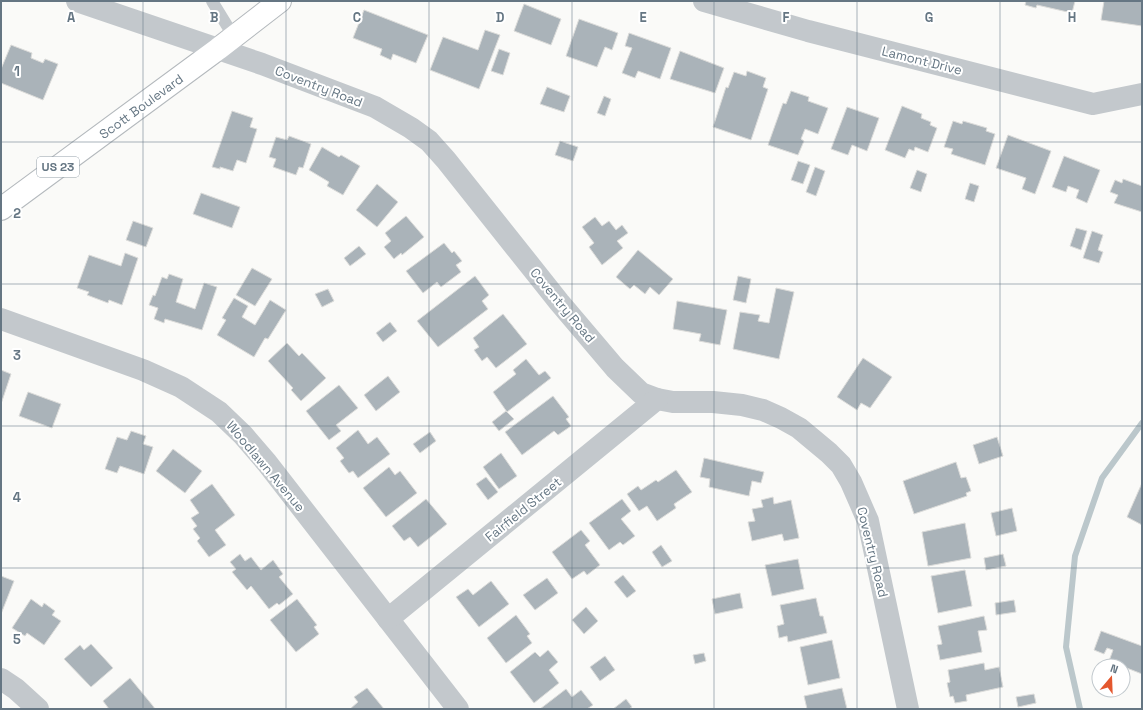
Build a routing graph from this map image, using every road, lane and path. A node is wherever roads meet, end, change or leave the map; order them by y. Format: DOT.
graph roads {
  1 [pos="77,1"];
  2 [pos="212,1"];
  3 [pos="280,1"];
  4 [pos="704,1"];
  5 [pos="226,43"];
  6 [pos="1142,94"];
  7 [pos="1,209"];
  8 [pos="1,319"];
  9 [pos="657,399"];
  10 [pos="388,619"];
  11 [pos="1,679"];
  12 [pos="38,709"];
  13 [pos="458,709"];
  14 [pos="908,709"];
  1 -- 5 [label="street, Coventry Road"];
  2 -- 5 [label="lane"];
  3 -- 5 [label="highway, Scott Boulevard / US 23"];
  4 -- 6 [label="street, Lamont Drive"];
  5 -- 7 [label="highway, Scott Boulevard / US 23"];
  5 -- 9 [label="street, Coventry Road"];
  8 -- 10 [label="street, Woodlawn Avenue"];
  9 -- 10 [label="street, Fairfield Street"];
  9 -- 14 [label="street, Coventry Road"];
  10 -- 13 [label="street, Woodlawn Avenue"];
  11 -- 12 [label="street"];
}
